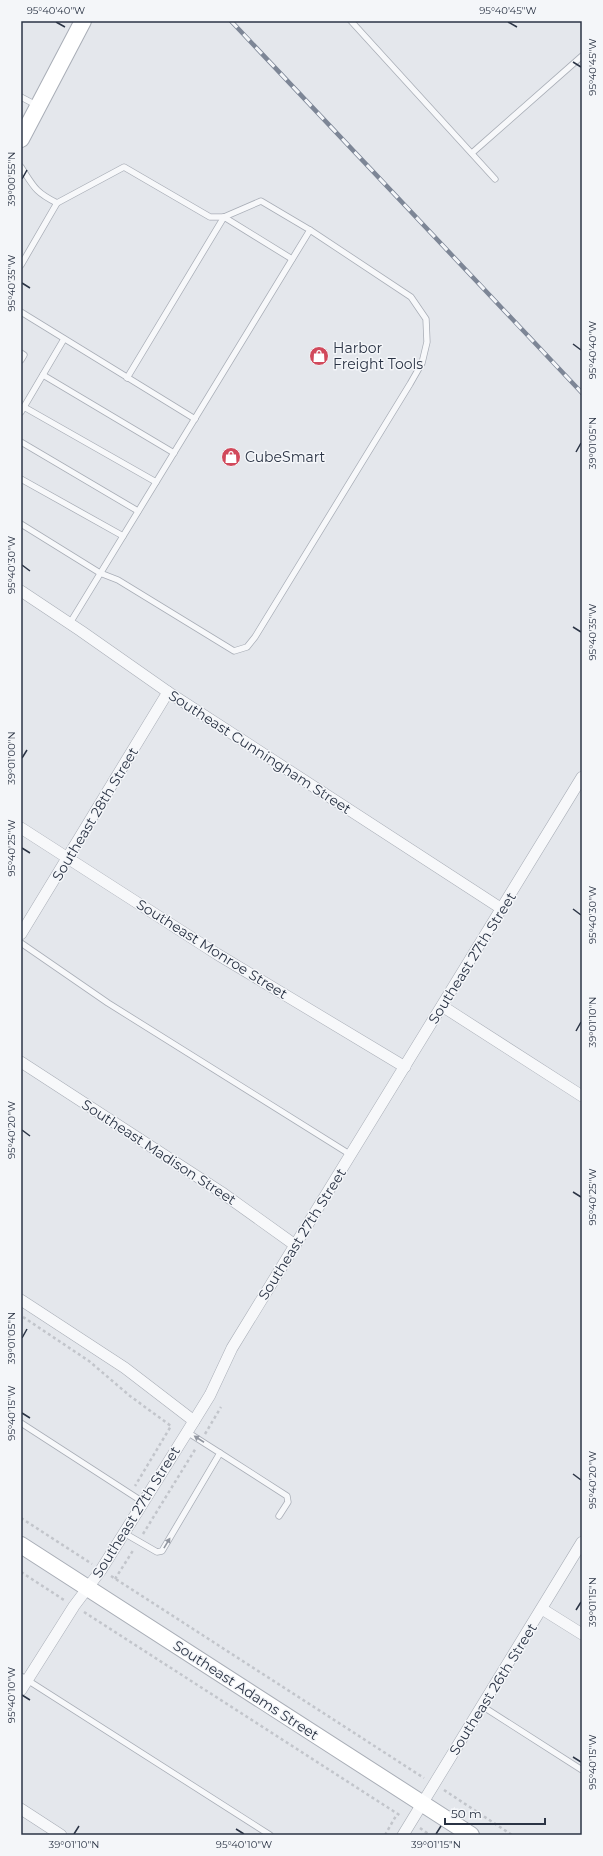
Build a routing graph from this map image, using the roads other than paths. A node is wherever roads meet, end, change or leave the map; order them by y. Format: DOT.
graph roads {
  1 [pos="83,21"];
  2 [pos="351,21"];
  3 [pos="582,56"];
  4 [pos="21,97"];
  5 [pos="38,106"];
  6 [pos="21,139"];
  7 [pos="472,153"];
  8 [pos="21,167"];
  9 [pos="495,179"];
  10 [pos="57,203"];
  11 [pos="224,217"];
  12 [pos="310,230"];
  13 [pos="292,259"];
  14 [pos="21,265"];
  15 [pos="21,312"];
  16 [pos="64,339"];
  17 [pos="21,353"];
  18 [pos="21,360"];
  19 [pos="43,375"];
  20 [pos="127,378"];
  21 [pos="22,409"];
  22 [pos="195,419"];
  23 [pos="21,442"];
  24 [pos="174,453"];
  25 [pos="21,479"];
  26 [pos="156,482"];
  27 [pos="138,511"];
  28 [pos="21,524"];
  29 [pos="123,536"];
  30 [pos="100,573"];
  31 [pos="21,591"];
  32 [pos="70,623"];
  33 [pos="168,692"];
  34 [pos="582,776"];
  35 [pos="21,828"];
  36 [pos="69,858"];
  37 [pos="502,909"];
  38 [pos="21,934"];
  39 [pos="21,943"];
  40 [pos="442,1006"];
  41 [pos="21,1062"];
  42 [pos="405,1067"];
  43 [pos="582,1096"];
  44 [pos="350,1155"];
  45 [pos="295,1245"];
  46 [pos="21,1300"];
  47 [pos="194,1420"];
  48 [pos="21,1423"];
  49 [pos="187,1432"];
  50 [pos="220,1453"];
  51 [pos="143,1502"];
  52 [pos="279,1516"];
  53 [pos="124,1533"];
  54 [pos="582,1542"];
  55 [pos="21,1545"];
  56 [pos="88,1588"];
  57 [pos="542,1609"];
  58 [pos="582,1634"];
  59 [pos="24,1678"];
  60 [pos="21,1690"];
  61 [pos="482,1706"];
  62 [pos="582,1770"];
  63 [pos="422,1804"];
  64 [pos="21,1809"];
  65 [pos="61,1835"];
  66 [pos="270,1835"];
  67 [pos="403,1835"];
  68 [pos="471,1835"];
  1 -- 5 [label="main road"];
  2 -- 7 [label="lane"];
  3 -- 7 [label="lane"];
  4 -- 5 [label="lane"];
  5 -- 6 [label="main road"];
  7 -- 9 [label="lane"];
  8 -- 10 [label="lane"];
  10 -- 11 [label="lane"];
  10 -- 14 [label="lane"];
  11 -- 12 [label="lane"];
  11 -- 13 [label="lane"];
  11 -- 20 [label="lane"];
  12 -- 13 [label="lane"];
  12 -- 30 [label="lane"];
  13 -- 22 [label="lane"];
  15 -- 16 [label="lane"];
  16 -- 19 [label="lane"];
  16 -- 20 [label="lane"];
  17 -- 18 [label="lane"];
  19 -- 21 [label="lane"];
  19 -- 24 [label="lane"];
  20 -- 22 [label="lane"];
  21 -- 26 [label="lane"];
  22 -- 24 [label="lane"];
  23 -- 27 [label="lane"];
  24 -- 26 [label="lane"];
  25 -- 29 [label="lane"];
  26 -- 27 [label="lane"];
  27 -- 29 [label="lane"];
  28 -- 30 [label="lane"];
  29 -- 30 [label="lane"];
  30 -- 32 [label="lane"];
  31 -- 32 [label="street, Southeast Cunningham Street"];
  32 -- 33 [label="street, Southeast Cunningham Street"];
  33 -- 36 [label="street, Southeast 28th Street"];
  33 -- 37 [label="street, Southeast Cunningham Street"];
  34 -- 37 [label="street, Southeast 27th Street"];
  35 -- 36 [label="street, Southeast Monroe Street"];
  36 -- 38 [label="street, Southeast 28th Street"];
  36 -- 42 [label="street, Southeast Monroe Street"];
  37 -- 40 [label="street, Southeast 27th Street"];
  39 -- 44 [label="lane"];
  40 -- 42 [label="street, Southeast 27th Street"];
  40 -- 43 [label="street"];
  41 -- 45 [label="street, Southeast Madison Street"];
  42 -- 44 [label="street, Southeast 27th Street"];
  44 -- 45 [label="street, Southeast 27th Street"];
  45 -- 47 [label="street, Southeast 27th Street"];
  46 -- 47 [label="street"];
  47 -- 49 [label="street, Southeast 27th Street"];
  48 -- 51 [label="lane"];
  50 -- 49 [label="lane, one-way"];
  49 -- 51 [label="street, Southeast 27th Street"];
  50 -- 52 [label="lane"];
  53 -- 50 [label="lane, one-way"];
  51 -- 53 [label="street, Southeast 27th Street"];
  53 -- 56 [label="street, Southeast 27th Street"];
  54 -- 57 [label="street, Southeast 26th Street"];
  55 -- 56 [label="main road, Southeast Adams Street"];
  56 -- 59 [label="street, Southeast 27th Street"];
  56 -- 63 [label="main road, Southeast Adams Street"];
  57 -- 58 [label="street"];
  57 -- 61 [label="street, Southeast 26th Street"];
  59 -- 60 [label="street, Southeast 27th Street"];
  59 -- 66 [label="lane"];
  61 -- 62 [label="lane"];
  61 -- 63 [label="street, Southeast 26th Street"];
  63 -- 67 [label="street, Southeast 26th Street"];
  63 -- 68 [label="main road, Southeast Adams Street"];
  64 -- 65 [label="street"];
}
